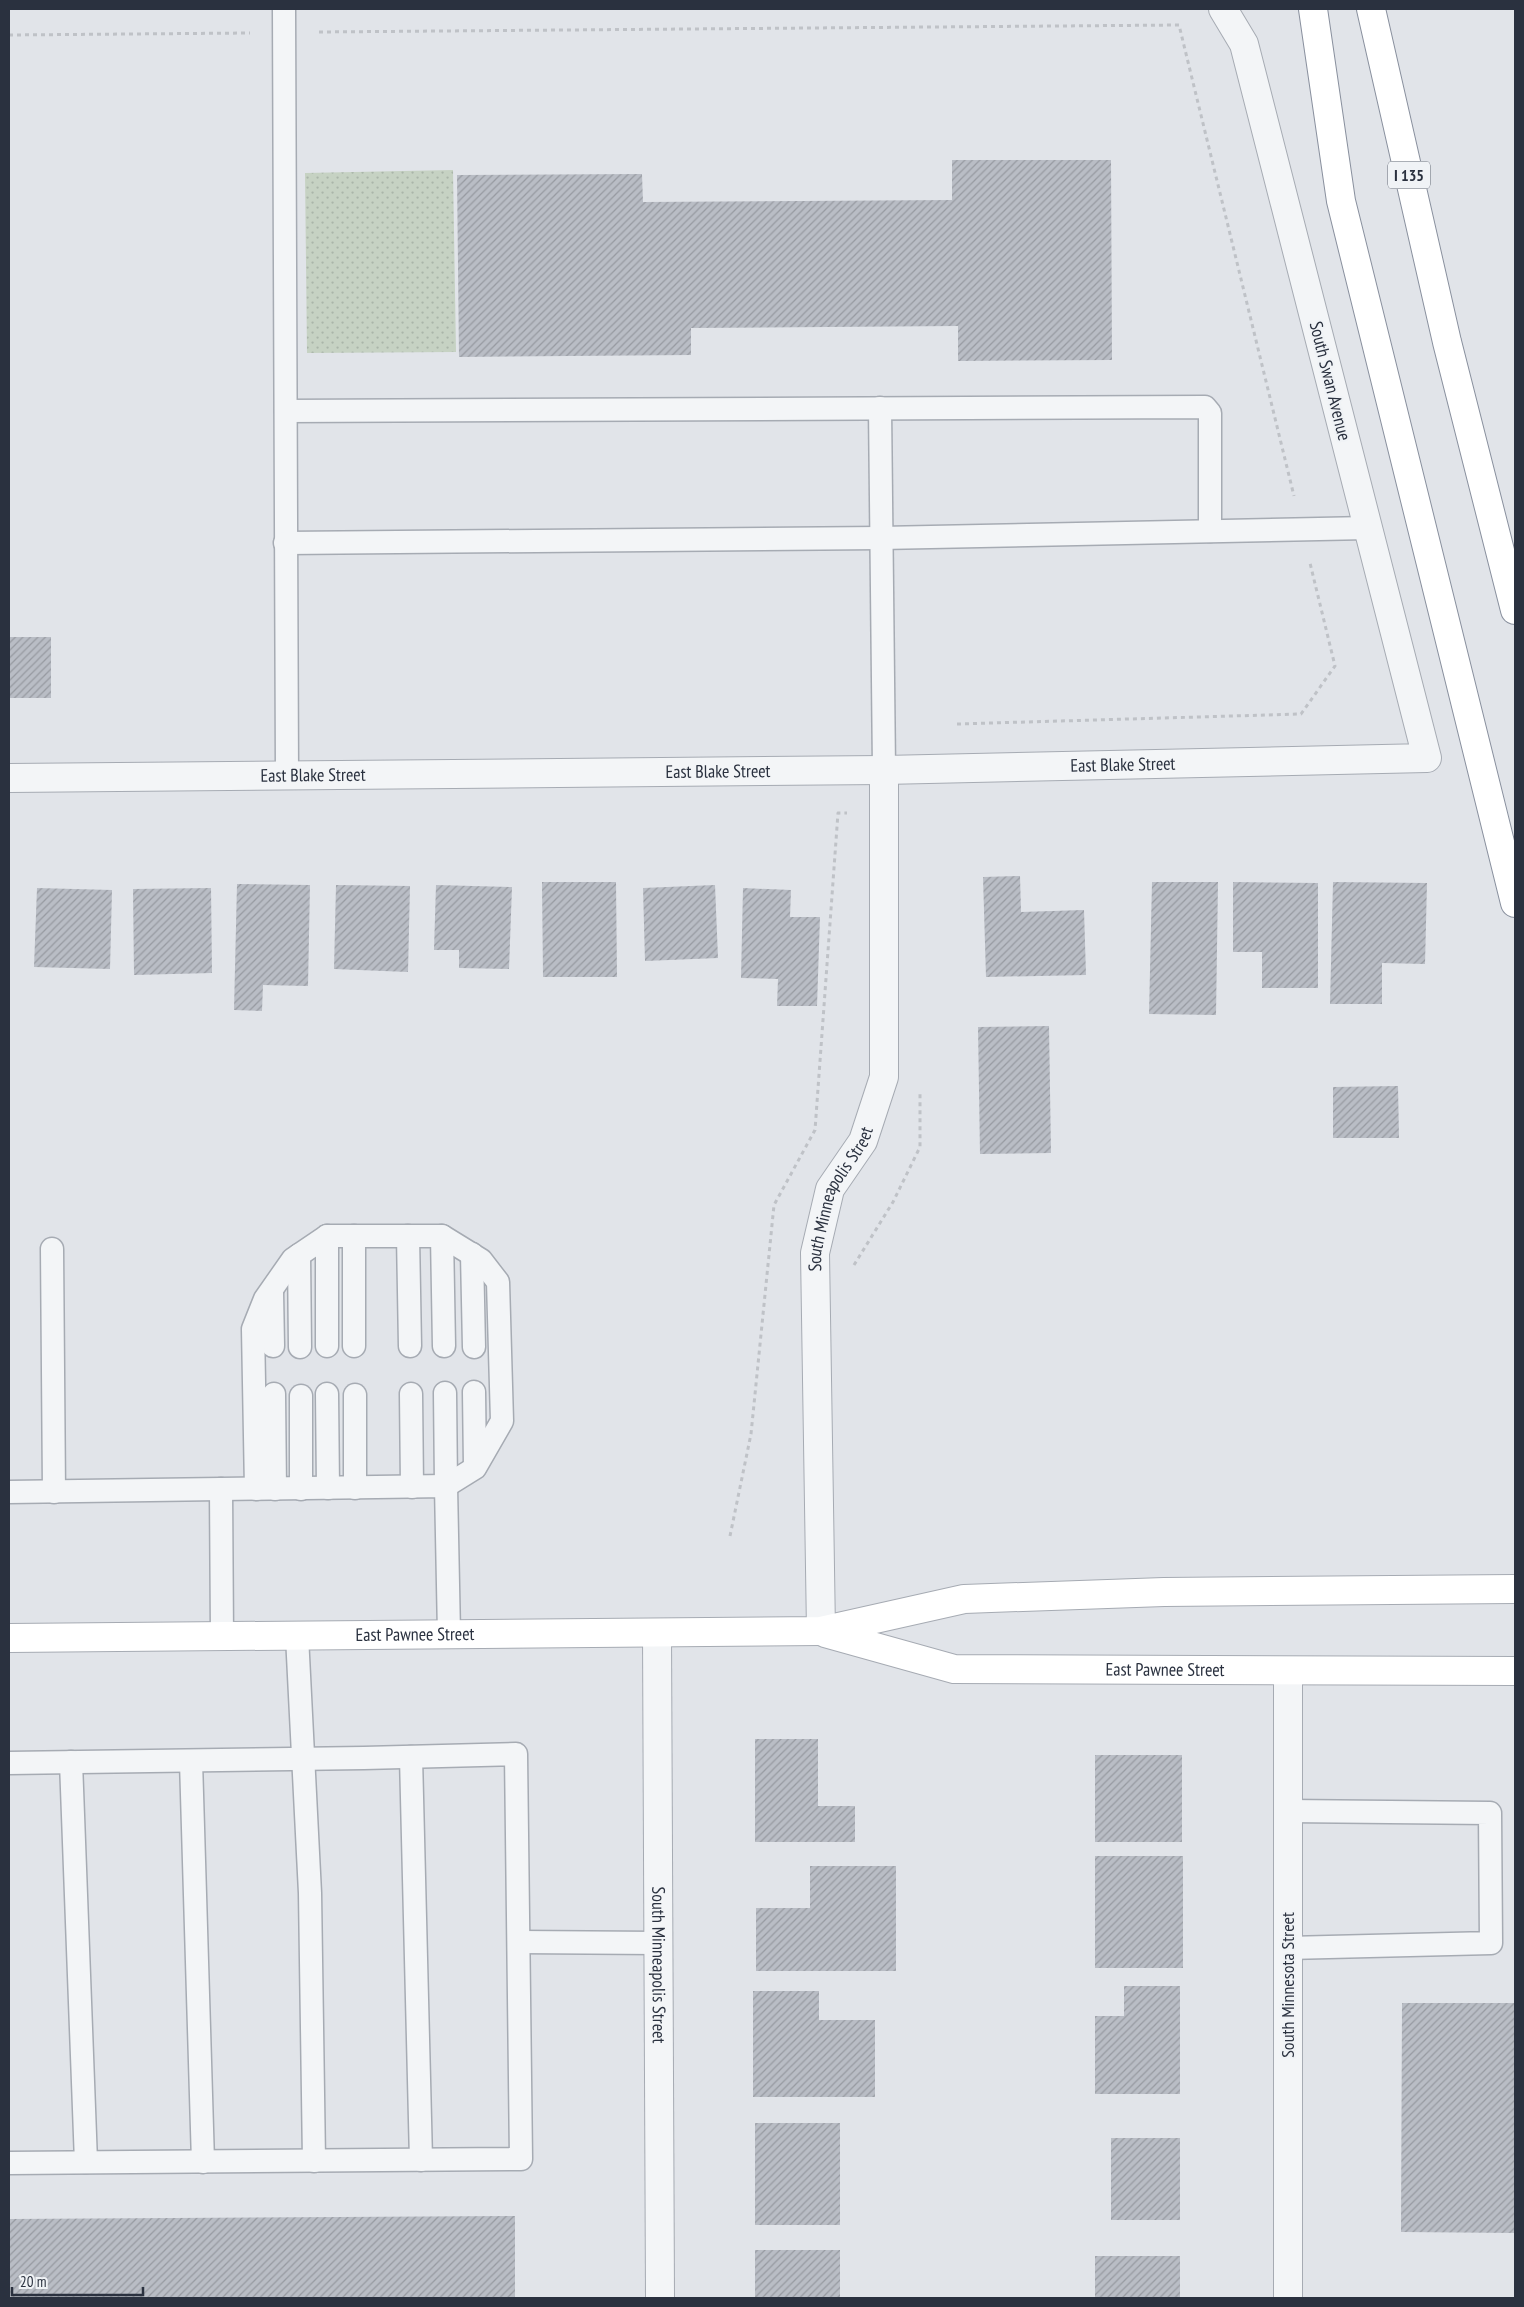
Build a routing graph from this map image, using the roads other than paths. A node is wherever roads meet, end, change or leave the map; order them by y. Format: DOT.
graph roads {
  1 [pos="284,9"];
  2 [pos="1223,9"];
  3 [pos="1313,9"];
  4 [pos="1371,9"];
  5 [pos="880,408"];
  6 [pos="286,411"];
  7 [pos="1368,528"];
  8 [pos="1210,531"];
  9 [pos="881,538"];
  10 [pos="285,543"];
  11 [pos="1515,610"];
  12 [pos="1427,758"];
  13 [pos="884,770"];
  14 [pos="287,776"];
  15 [pos="9,778"];
  16 [pos="1515,903"];
  17 [pos="327,1236"];
  18 [pos="354,1236"];
  19 [pos="408,1236"];
  20 [pos="442,1236"];
  21 [pos="52,1249"];
  22 [pos="472,1254"];
  23 [pos="300,1255"];
  24 [pos="272,1288"];
  25 [pos="273,1346"];
  26 [pos="327,1346"];
  27 [pos="354,1346"];
  28 [pos="410,1346"];
  29 [pos="444,1346"];
  30 [pos="474,1346"];
  31 [pos="300,1347"];
  32 [pos="474,1392"];
  33 [pos="445,1393"];
  34 [pos="274,1394"];
  35 [pos="327,1394"];
  36 [pos="411,1394"];
  37 [pos="355,1395"];
  38 [pos="301,1396"];
  39 [pos="475,1468"];
  40 [pos="446,1486"];
  41 [pos="412,1487"];
  42 [pos="328,1488"];
  43 [pos="355,1488"];
  44 [pos="220,1489"];
  45 [pos="265,1489"];
  46 [pos="301,1489"];
  47 [pos="9,1492"];
  48 [pos="54,1492"];
  49 [pos="1515,1589"];
  50 [pos="821,1632"];
  51 [pos="657,1633"];
  52 [pos="449,1634"];
  53 [pos="222,1636"];
  54 [pos="297,1636"];
  55 [pos="9,1638"];
  56 [pos="1515,1670"];
  57 [pos="1288,1671"];
  58 [pos="411,1757"];
  59 [pos="302,1759"];
  60 [pos="191,1760"];
  61 [pos="71,1762"];
  62 [pos="9,1763"];
  63 [pos="1288,1811"];
  64 [pos="519,1942"];
  65 [pos="658,1943"];
  66 [pos="1288,1948"];
  67 [pos="420,2160"];
  68 [pos="314,2161"];
  69 [pos="86,2162"];
  70 [pos="203,2162"];
  71 [pos="9,2163"];
  72 [pos="660,2298"];
  73 [pos="1288,2298"];
  1 -- 6 [label="lane"];
  2 -- 7 [label="street, South Swan Avenue"];
  3 -- 16 [label="main road"];
  4 -- 11 [label="main road, I 135"];
  5 -- 6 [label="lane"];
  5 -- 8 [label="lane"];
  5 -- 9 [label="lane"];
  6 -- 10 [label="lane"];
  7 -- 8 [label="lane"];
  7 -- 12 [label="street, South Swan Avenue"];
  8 -- 9 [label="lane"];
  9 -- 10 [label="lane"];
  9 -- 13 [label="lane"];
  10 -- 14 [label="lane"];
  12 -- 13 [label="street, East Blake Street"];
  13 -- 14 [label="street, East Blake Street"];
  13 -- 50 [label="street, South Minneapolis Street"];
  14 -- 15 [label="street, East Blake Street"];
  17 -- 18 [label="lane"];
  17 -- 23 [label="lane"];
  17 -- 26 [label="lane"];
  18 -- 19 [label="lane"];
  18 -- 27 [label="lane"];
  19 -- 20 [label="lane"];
  19 -- 28 [label="lane"];
  20 -- 22 [label="lane"];
  20 -- 29 [label="lane"];
  21 -- 48 [label="lane"];
  22 -- 30 [label="lane"];
  22 -- 39 [label="lane"];
  23 -- 24 [label="lane"];
  23 -- 31 [label="lane"];
  24 -- 25 [label="lane"];
  24 -- 45 [label="lane"];
  32 -- 39 [label="lane"];
  33 -- 40 [label="lane"];
  34 -- 45 [label="lane"];
  35 -- 42 [label="lane"];
  36 -- 41 [label="lane"];
  37 -- 43 [label="lane"];
  38 -- 46 [label="lane"];
  39 -- 40 [label="lane"];
  40 -- 41 [label="lane"];
  40 -- 52 [label="lane"];
  41 -- 43 [label="lane"];
  42 -- 43 [label="lane"];
  42 -- 46 [label="lane"];
  44 -- 45 [label="lane"];
  44 -- 48 [label="lane"];
  44 -- 53 [label="lane"];
  45 -- 46 [label="lane"];
  47 -- 48 [label="lane"];
  49 -- 50 [label="main road, East Pawnee Street"];
  50 -- 51 [label="main road, East Pawnee Street"];
  50 -- 57 [label="main road, East Pawnee Street"];
  51 -- 52 [label="main road, East Pawnee Street"];
  51 -- 65 [label="street, South Minneapolis Street"];
  52 -- 54 [label="main road, East Pawnee Street"];
  53 -- 54 [label="main road, East Pawnee Street"];
  53 -- 55 [label="main road, East Pawnee Street"];
  54 -- 59 [label="lane"];
  56 -- 57 [label="main road, East Pawnee Street"];
  57 -- 63 [label="street, South Minnesota Street"];
  58 -- 59 [label="lane"];
  58 -- 64 [label="lane"];
  58 -- 67 [label="lane"];
  59 -- 60 [label="lane"];
  59 -- 68 [label="lane"];
  60 -- 61 [label="lane"];
  60 -- 70 [label="lane"];
  61 -- 62 [label="lane"];
  61 -- 69 [label="lane"];
  63 -- 66 [label="street, South Minnesota Street"];
  63 -- 66 [label="lane"];
  64 -- 65 [label="lane"];
  64 -- 67 [label="lane"];
  65 -- 72 [label="street, South Minneapolis Street"];
  66 -- 73 [label="street, South Minnesota Street"];
  67 -- 68 [label="lane"];
  68 -- 70 [label="lane"];
  69 -- 70 [label="lane"];
  69 -- 71 [label="lane"];
}
